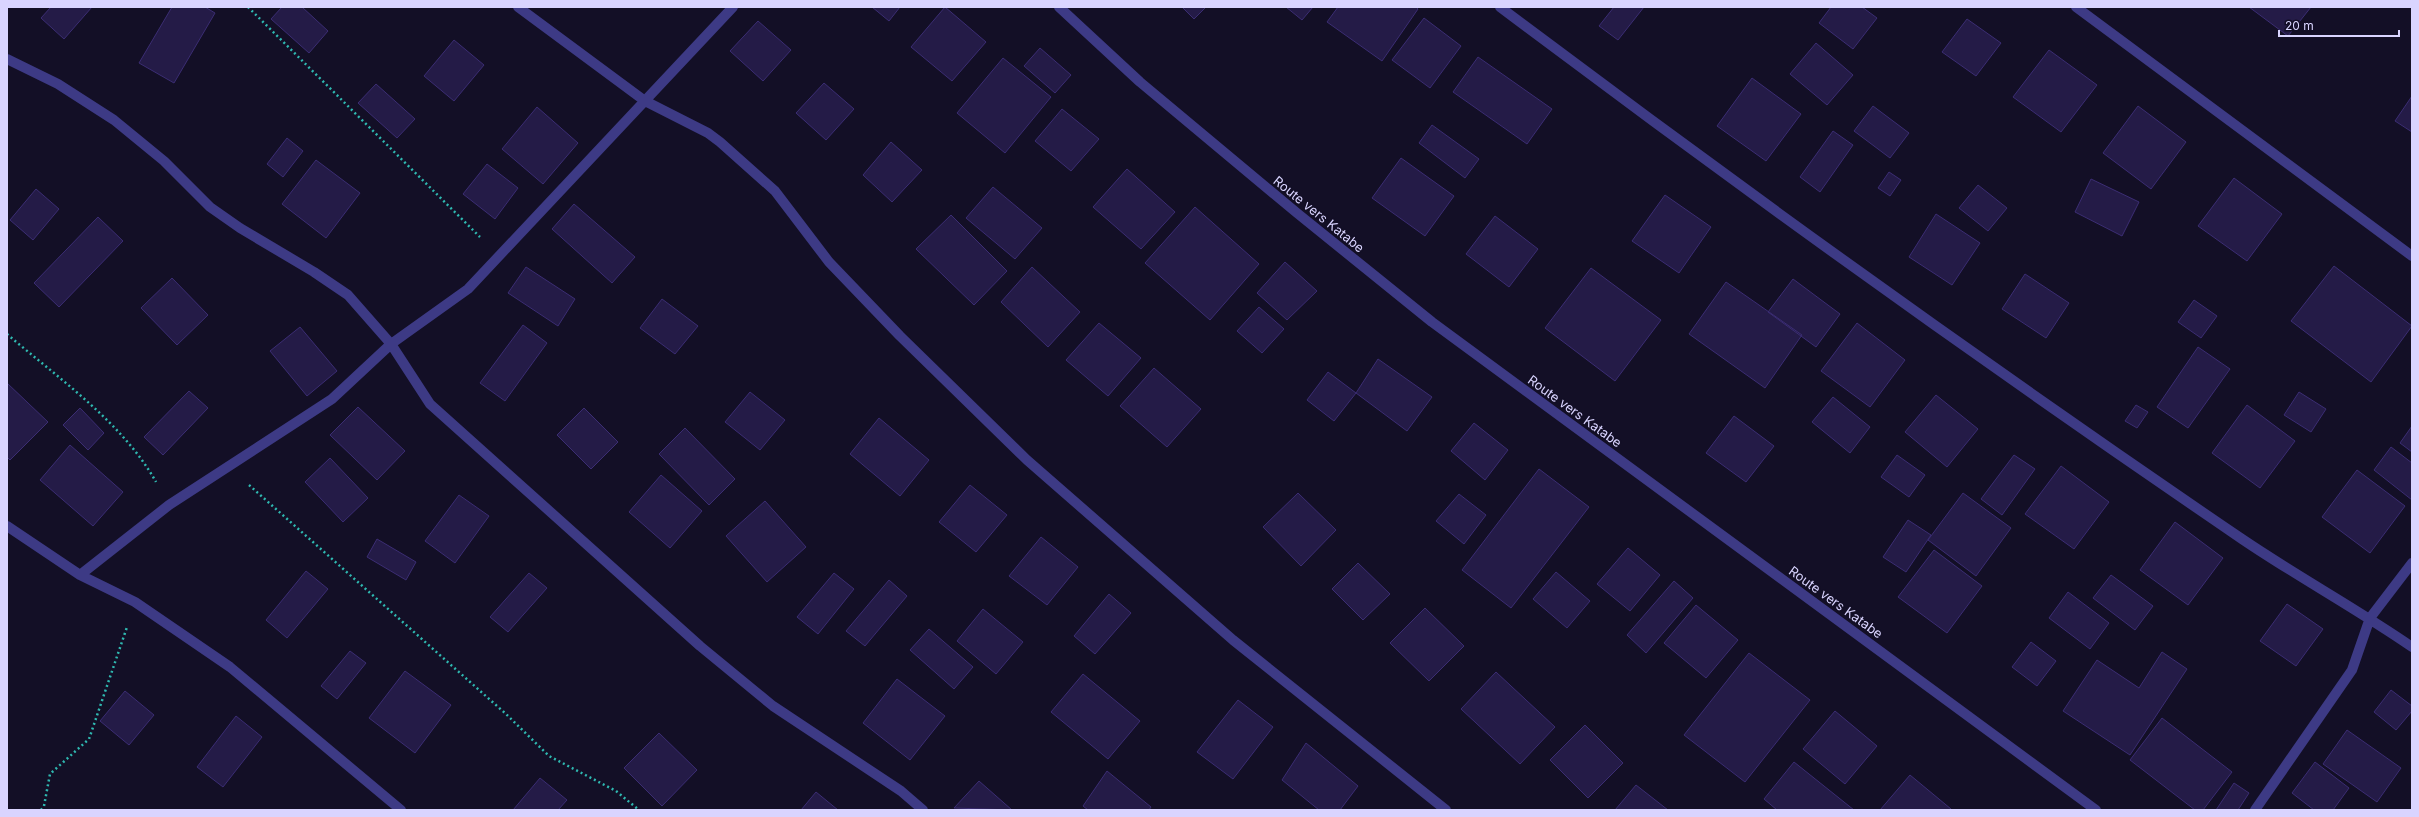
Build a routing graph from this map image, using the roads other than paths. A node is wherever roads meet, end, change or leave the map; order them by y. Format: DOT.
graph roads {
  1 [pos="518,7"];
  2 [pos="733,7"];
  3 [pos="1059,7"];
  4 [pos="1500,7"];
  5 [pos="2076,7"];
  6 [pos="7,59"];
  7 [pos="645,101"];
  8 [pos="2412,256"];
  9 [pos="391,344"];
  10 [pos="7,526"];
  11 [pos="2412,563"];
  12 [pos="80,575"];
  13 [pos="2370,618"];
  14 [pos="2412,647"];
  15 [pos="401,810"];
  16 [pos="922,810"];
  17 [pos="1446,810"];
  18 [pos="2096,810"];
  19 [pos="2256,810"];
  1 -- 7 [label="street"];
  2 -- 7 [label="street"];
  3 -- 18 [label="street, Route vers Katabe"];
  4 -- 13 [label="street"];
  5 -- 8 [label="street"];
  6 -- 9 [label="street"];
  7 -- 9 [label="street"];
  7 -- 17 [label="street"];
  9 -- 12 [label="street"];
  9 -- 16 [label="street"];
  10 -- 12 [label="street"];
  11 -- 13 [label="street"];
  12 -- 15 [label="street"];
  13 -- 14 [label="street"];
  13 -- 19 [label="street"];
}
